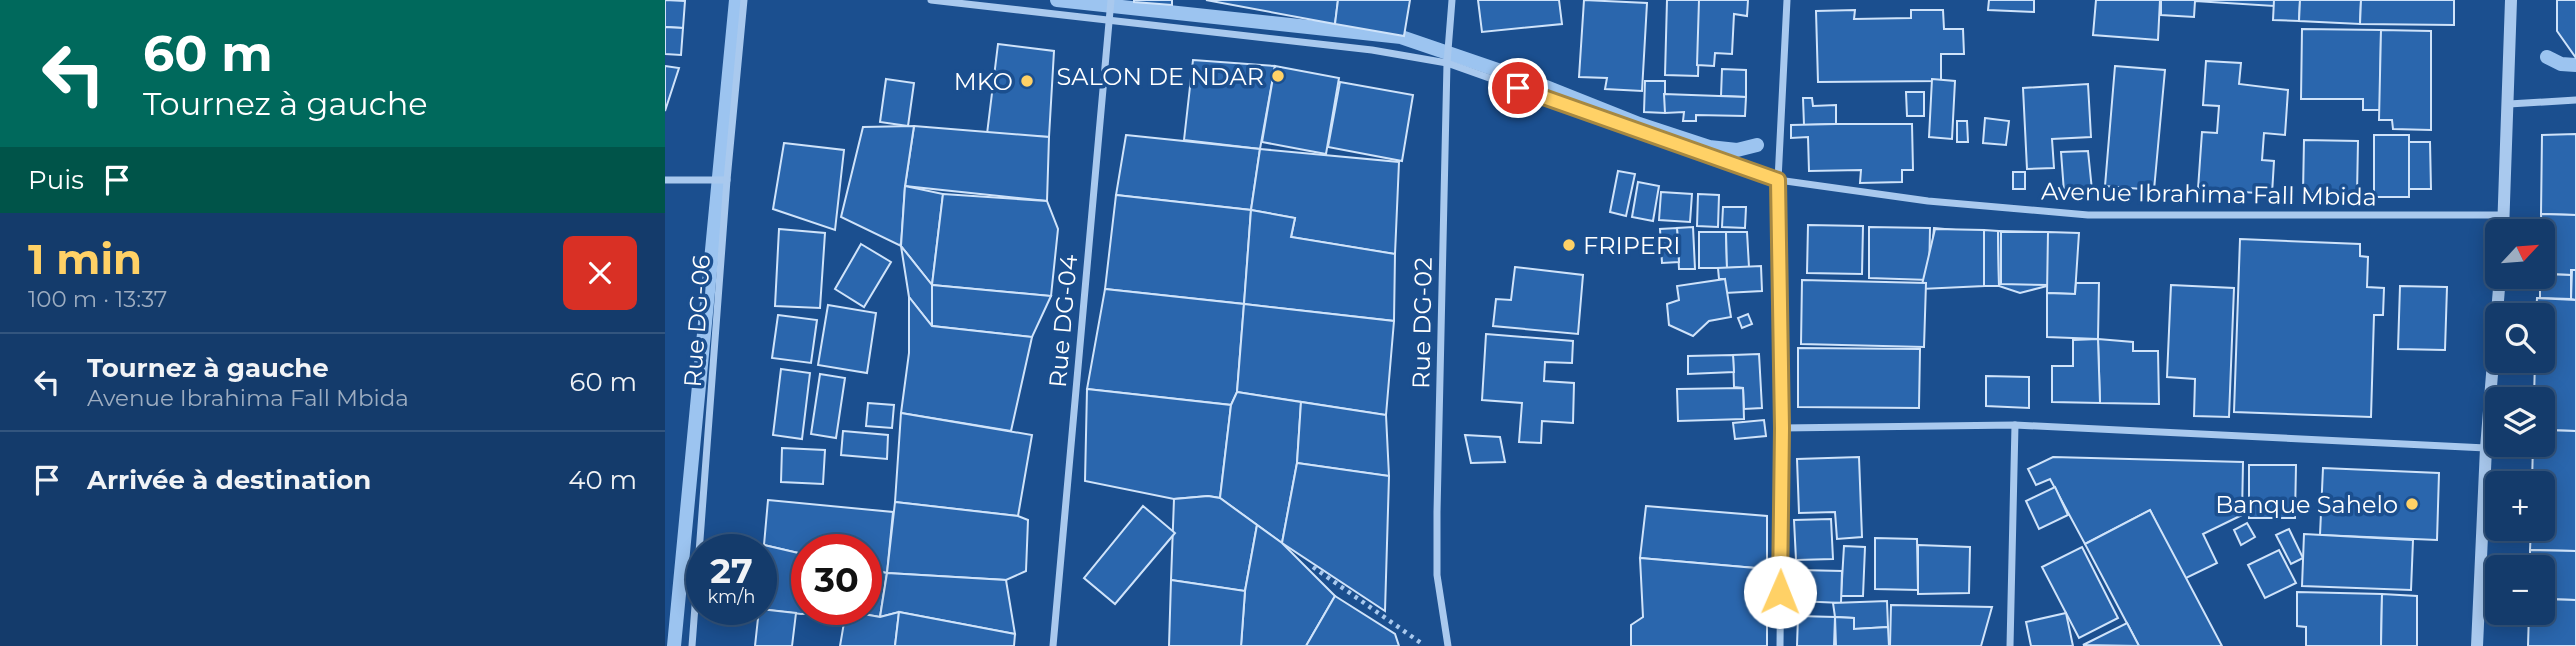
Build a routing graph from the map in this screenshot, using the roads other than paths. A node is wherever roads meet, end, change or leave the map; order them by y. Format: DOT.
graph roads {
  1 [pos="744,0"];
  2 [pos="930,0"];
  3 [pos="1111,0"];
  4 [pos="1452,0"];
  5 [pos="1787,0"];
  6 [pos="2511,0"];
  7 [pos="1110,20"];
  8 [pos="1447,63"];
  9 [pos="2576,100"];
  10 [pos="2509,104"];
  11 [pos="665,180"];
  12 [pos="727,180"];
  13 [pos="1778,180"];
  14 [pos="2504,215"];
  15 [pos="2504,219"];
  16 [pos="2499,289"];
  17 [pos="2491,387"];
  18 [pos="2015,425"];
  19 [pos="1782,428"];
  20 [pos="2485,448"];
  21 [pos="2486,457"];
  22 [pos="692,646"];
  23 [pos="1053,646"];
  24 [pos="1448,646"];
  25 [pos="1780,646"];
  26 [pos="2010,646"];
  27 [pos="2477,646"];
  1 -- 12 [label="street, Rue DG-06"];
  2 -- 7 [label="street, Avenue Ibrahima Fall Mbida"];
  3 -- 7 [label="street, Rue DG-04"];
  4 -- 8 [label="street, Rue DG-02"];
  5 -- 13 [label="street"];
  6 -- 10 [label="street"];
  7 -- 8 [label="street, Avenue Ibrahima Fall Mbida"];
  7 -- 23 [label="street, Rue DG-04"];
  8 -- 13 [label="street, Avenue Ibrahima Fall Mbida"];
  8 -- 24 [label="street, Rue DG-02"];
  9 -- 10 [label="street"];
  10 -- 14 [label="street"];
  11 -- 12 [label="street"];
  12 -- 22 [label="street, Rue DG-06"];
  13 -- 14 [label="street, Avenue Ibrahima Fall Mbida"];
  13 -- 19 [label="street"];
  14 -- 15 [label="street"];
  16 -- 17 [label="street"];
  18 -- 19 [label="street"];
  18 -- 20 [label="street"];
  18 -- 26 [label="street"];
  19 -- 25 [label="street"];
  21 -- 27 [label="street"];
}
